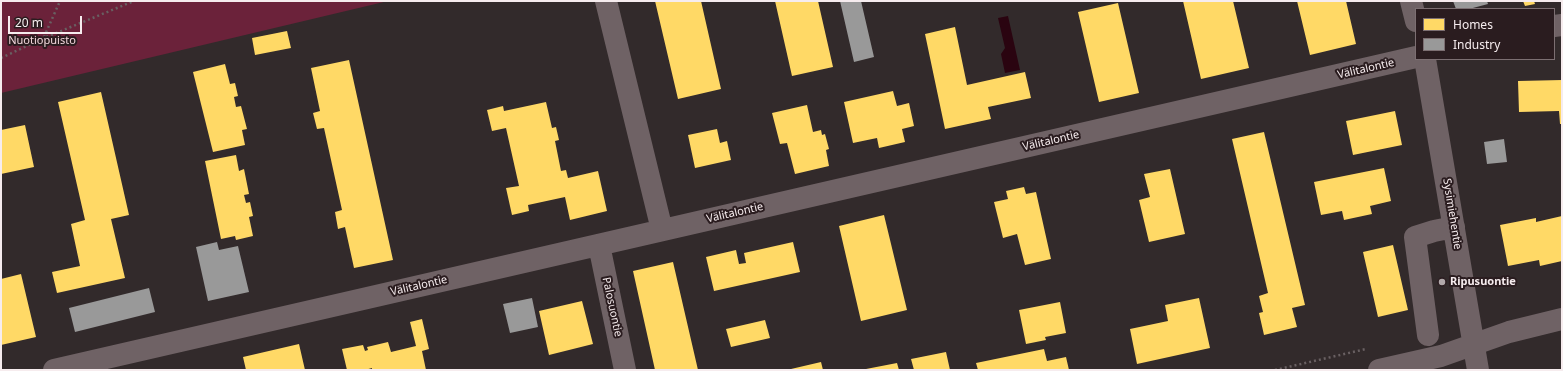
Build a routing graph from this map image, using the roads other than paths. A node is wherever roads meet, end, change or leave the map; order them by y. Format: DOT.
graph roads {
  1 [pos="606,1"];
  2 [pos="1411,1"];
  3 [pos="1415,17"];
  4 [pos="1415,57"];
  5 [pos="1426,60"];
  6 [pos="1454,226"];
  7 [pos="662,230"];
  8 [pos="599,245"];
  9 [pos="1562,320"];
  10 [pos="1428,335"];
  11 [pos="1474,345"];
  12 [pos="54,370"];
  13 [pos="626,370"];
  14 [pos="1379,370"];
  15 [pos="1478,370"];
  1 -- 7 [label="street"];
  2 -- 3 [label="street"];
  4 -- 7 [label="street, Välitalontie"];
  5 -- 6 [label="street, Sysimiehentie"];
  6 -- 10 [label="street"];
  6 -- 11 [label="street, Sysimiehentie"];
  7 -- 8 [label="street, Välitalontie"];
  8 -- 12 [label="street, Välitalontie"];
  8 -- 13 [label="street, Palosuontie"];
  9 -- 11 [label="street"];
  11 -- 14 [label="street"];
  11 -- 15 [label="street, Sysimiehentie"];
}
